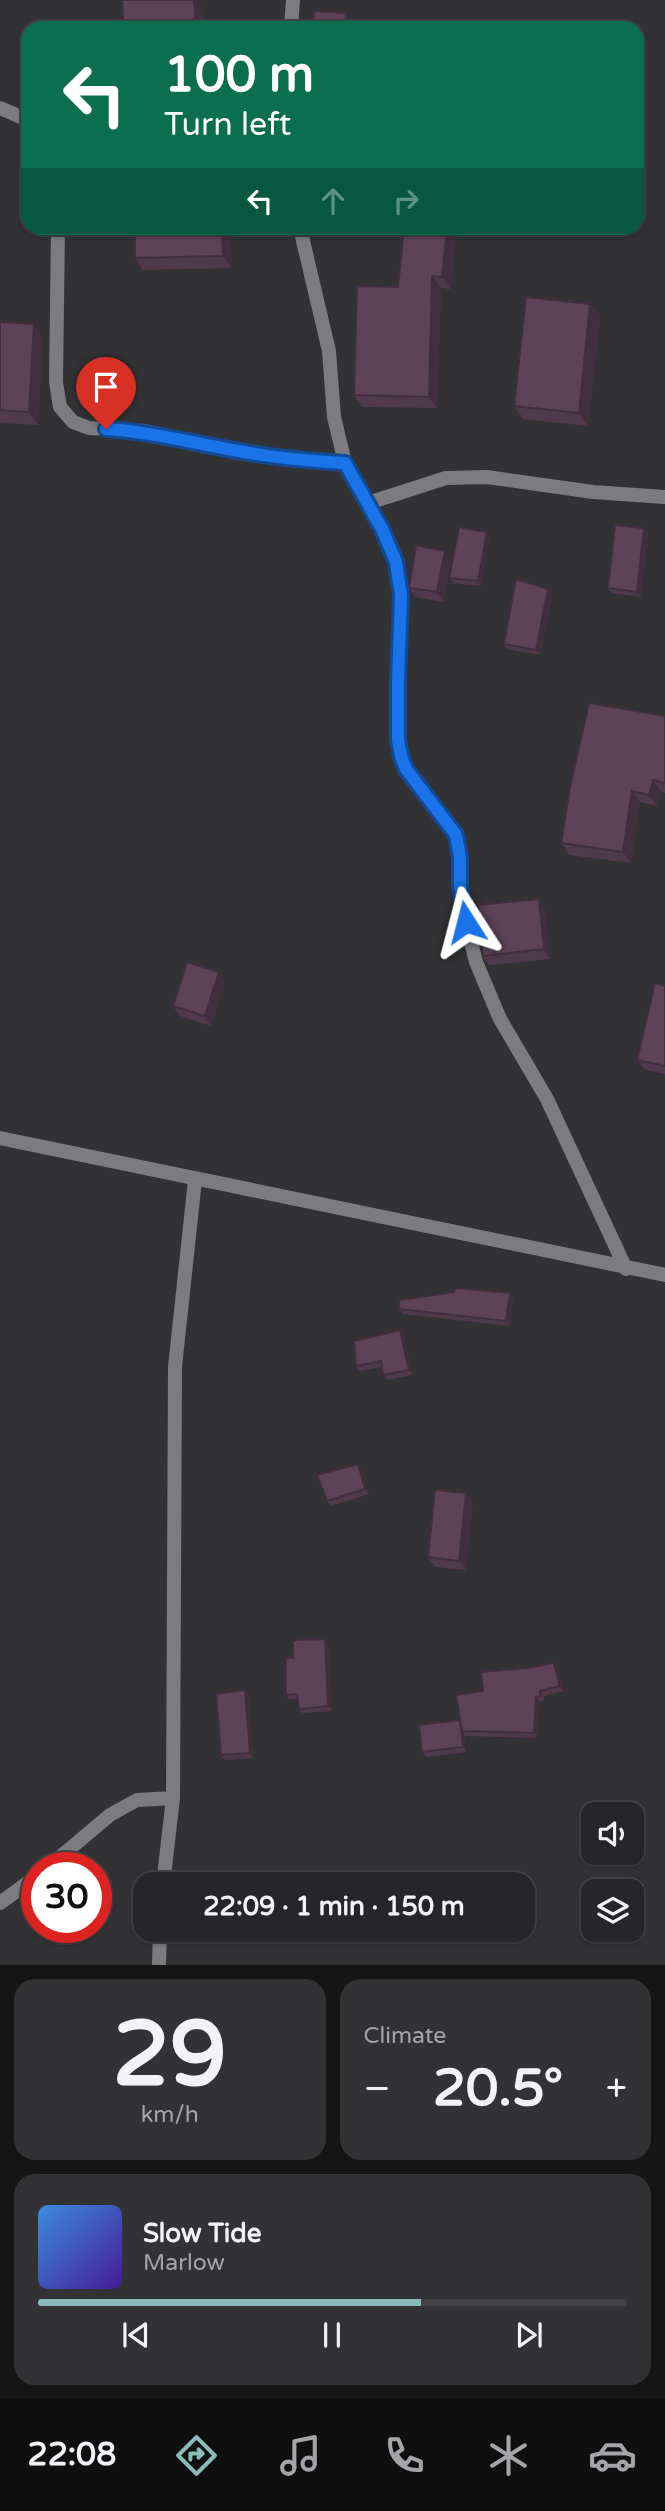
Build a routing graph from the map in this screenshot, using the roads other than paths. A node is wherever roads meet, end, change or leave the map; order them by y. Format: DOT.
graph roads {
  1 [pos="293,0"];
  2 [pos="292,21"];
  3 [pos="0,108"];
  4 [pos="21,117"];
  5 [pos="58,235"];
  6 [pos="302,235"];
  7 [pos="345,463"];
  8 [pos="665,497"];
  9 [pos="368,503"];
  10 [pos="0,1138"];
  11 [pos="195,1180"];
  12 [pos="626,1269"];
  13 [pos="665,1275"];
  14 [pos="173,1798"];
  15 [pos="66,1852"];
  16 [pos="164,1872"];
  17 [pos="21,1888"];
  18 [pos="0,1903"];
  19 [pos="160,1942"];
  20 [pos="159,1965"];
  1 -- 2 [label="street"];
  3 -- 4 [label="street"];
  5 -- 7 [label="street"];
  6 -- 7 [label="street"];
  7 -- 9 [label="street"];
  8 -- 9 [label="street"];
  9 -- 12 [label="street"];
  10 -- 11 [label="street"];
  11 -- 12 [label="street"];
  11 -- 14 [label="street"];
  12 -- 13 [label="street"];
  14 -- 15 [label="street"];
  14 -- 16 [label="street"];
  17 -- 18 [label="street"];
  19 -- 20 [label="street"];
}
